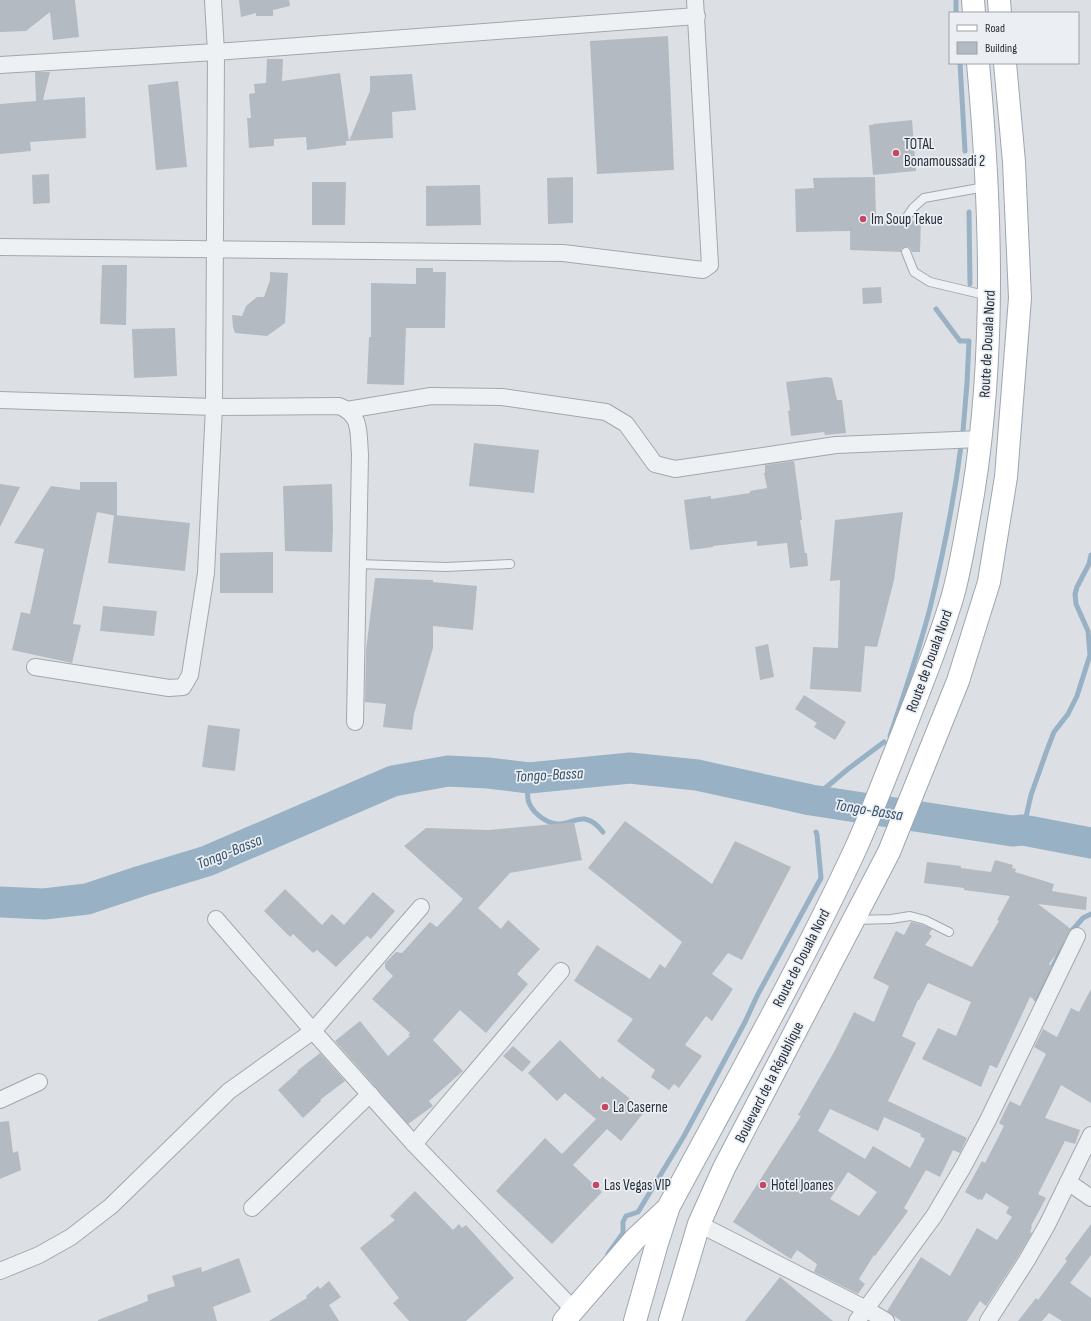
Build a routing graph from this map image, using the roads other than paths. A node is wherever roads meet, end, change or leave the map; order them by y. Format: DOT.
graph roads {
  1 [pos="213,0"];
  2 [pos="696,0"];
  3 [pos="973,0"];
  4 [pos="999,0"];
  5 [pos="974,12"];
  6 [pos="1000,12"];
  7 [pos="697,16"];
  8 [pos="216,52"];
  9 [pos="978,64"];
  10 [pos="1005,64"];
  11 [pos="0,65"];
  12 [pos="987,187"];
  13 [pos="904,221"];
  14 [pos="0,247"];
  15 [pos="215,249"];
  16 [pos="906,252"];
  17 [pos="989,296"];
  18 [pos="0,400"];
  19 [pos="214,407"];
  20 [pos="347,410"];
  21 [pos="980,439"];
  22 [pos="358,564"];
  23 [pos="510,564"];
  24 [pos="35,667"];
  25 [pos="355,722"];
  26 [pos="889,852"];
  27 [pos="421,907"];
  28 [pos="216,920"];
  29 [pos="854,920"];
  30 [pos="949,932"];
  31 [pos="1077,936"];
  32 [pos="561,971"];
  33 [pos="788,985"];
  34 [pos="812,999"];
  35 [pos="313,1031"];
  36 [pos="39,1082"];
  37 [pos="370,1094"];
  38 [pos="0,1100"];
  39 [pos="1091,1135"];
  40 [pos="414,1144"];
  41 [pos="1068,1182"];
  42 [pos="1091,1198"];
  43 [pos="669,1206"];
  44 [pos="252,1208"];
  45 [pos="699,1224"];
  46 [pos="0,1271"];
  47 [pos="862,1315"];
  48 [pos="569,1316"];
  49 [pos="635,1321"];
  50 [pos="670,1321"];
  51 [pos="886,1321"];
  52 [pos="988,1321"];
  1 -- 8 [label="street"];
  2 -- 7 [label="street"];
  3 -- 5 [label="main road"];
  4 -- 6 [label="main road"];
  7 -- 8 [label="street"];
  7 -- 15 [label="street"];
  8 -- 11 [label="street"];
  8 -- 15 [label="street"];
  9 -- 12 [label="main road, Route de Douala Nord"];
  10 -- 26 [label="main road, Route de Douala Nord"];
  12 -- 13 [label="lane"];
  12 -- 17 [label="main road, Route de Douala Nord"];
  14 -- 15 [label="street"];
  15 -- 19 [label="street"];
  16 -- 17 [label="lane"];
  17 -- 21 [label="main road, Route de Douala Nord"];
  18 -- 19 [label="street"];
  19 -- 20 [label="street"];
  19 -- 24 [label="street"];
  20 -- 21 [label="street"];
  20 -- 22 [label="street"];
  21 -- 33 [label="main road, Route de Douala Nord"];
  22 -- 23 [label="lane"];
  22 -- 25 [label="street"];
  26 -- 29 [label="main road, Boulevard de la République"];
  27 -- 35 [label="street"];
  28 -- 35 [label="street"];
  29 -- 30 [label="lane"];
  29 -- 34 [label="main road, Boulevard de la République"];
  31 -- 47 [label="street"];
  32 -- 40 [label="street"];
  33 -- 34 [label="main road"];
  33 -- 43 [label="main road, Route de Douala Nord"];
  34 -- 45 [label="main road, Boulevard de la République"];
  35 -- 37 [label="street"];
  35 -- 46 [label="street"];
  36 -- 38 [label="street"];
  37 -- 40 [label="street"];
  37 -- 44 [label="street"];
  39 -- 41 [label="street"];
  40 -- 48 [label="street"];
  41 -- 42 [label="street"];
  41 -- 52 [label="street"];
  43 -- 48 [label="main road"];
  43 -- 49 [label="main road"];
  45 -- 47 [label="street"];
  45 -- 50 [label="main road, Boulevard de la République"];
  47 -- 51 [label="street"];
}
